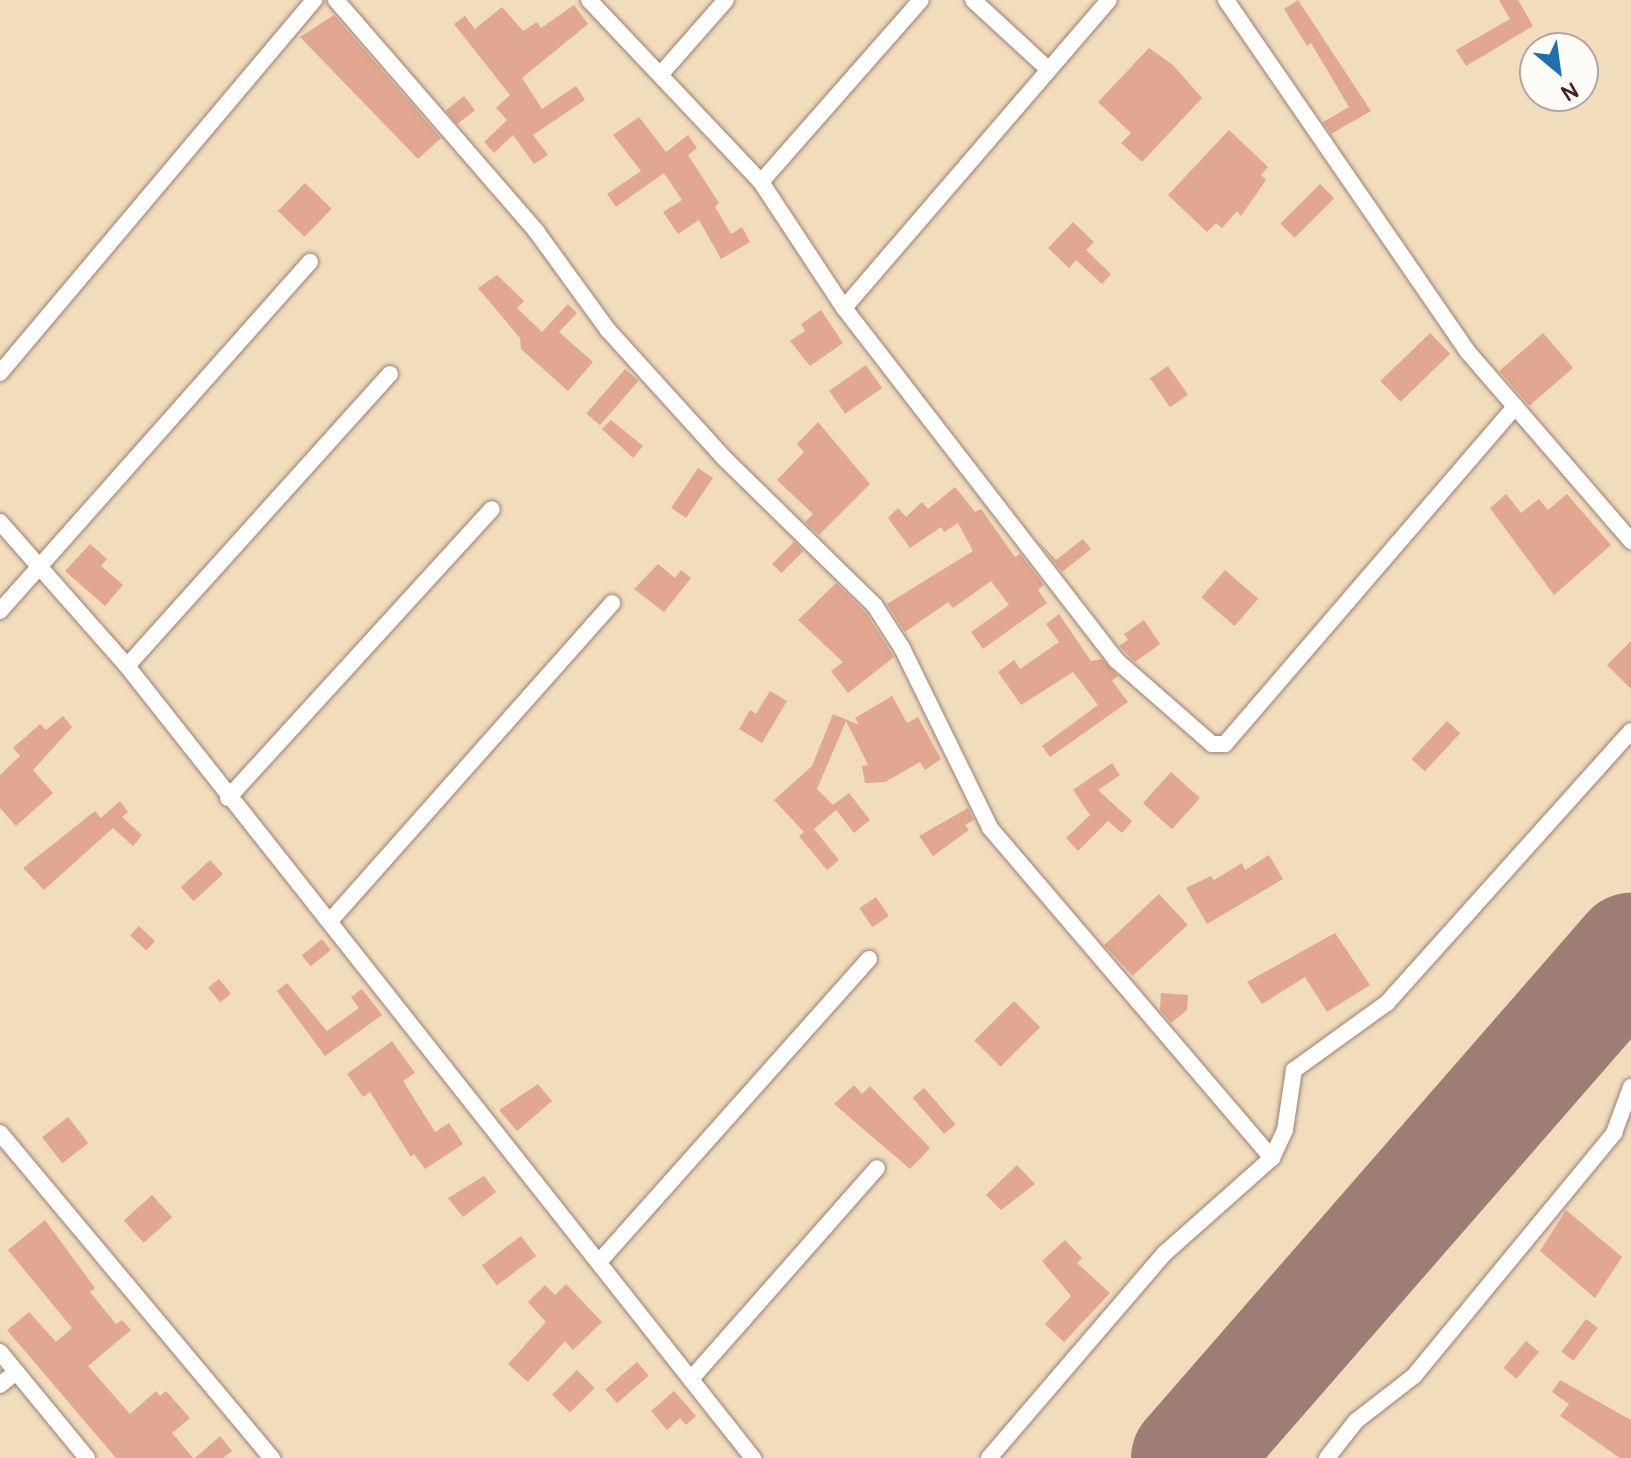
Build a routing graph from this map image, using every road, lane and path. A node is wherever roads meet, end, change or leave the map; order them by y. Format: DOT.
graph roads {
  1 [pos="314,0"];
  2 [pos="336,0"];
  3 [pos="589,0"];
  4 [pos="726,0"];
  5 [pos="921,0"];
  6 [pos="973,0"];
  7 [pos="1109,0"];
  8 [pos="1226,0"];
  9 [pos="1048,69"];
  10 [pos="660,75"];
  11 [pos="761,182"];
  12 [pos="310,262"];
  13 [pos="844,308"];
  14 [pos="0,373"];
  15 [pos="390,374"];
  16 [pos="1515,407"];
  17 [pos="492,509"];
  18 [pos="0,522"];
  19 [pos="1631,541"];
  20 [pos="37,567"];
  21 [pos="612,603"];
  22 [pos="0,611"];
  23 [pos="127,666"];
  24 [pos="1631,731"];
  25 [pos="228,798"];
  26 [pos="330,921"];
  27 [pos="869,959"];
  28 [pos="1631,1087"];
  29 [pos="0,1133"];
  30 [pos="1272,1158"];
  31 [pos="877,1168"];
  32 [pos="599,1262"];
  33 [pos="0,1352"];
  34 [pos="16,1372"];
  35 [pos="691,1379"];
  36 [pos="0,1385"];
  37 [pos="87,1458"];
  38 [pos="272,1458"];
  39 [pos="753,1458"];
  40 [pos="989,1458"];
  41 [pos="1327,1458"];
  1 -- 14 [label="street"];
  2 -- 30 [label="street"];
  3 -- 10 [label="street"];
  4 -- 10 [label="street"];
  5 -- 11 [label="street"];
  6 -- 9 [label="street"];
  7 -- 9 [label="street"];
  8 -- 16 [label="street"];
  9 -- 13 [label="street"];
  10 -- 11 [label="street"];
  11 -- 13 [label="street"];
  12 -- 20 [label="street"];
  13 -- 16 [label="street"];
  15 -- 23 [label="street"];
  16 -- 19 [label="street"];
  17 -- 25 [label="street"];
  18 -- 20 [label="street"];
  20 -- 22 [label="street"];
  20 -- 23 [label="street"];
  21 -- 26 [label="street"];
  23 -- 25 [label="street"];
  24 -- 30 [label="street"];
  25 -- 26 [label="street"];
  26 -- 32 [label="street"];
  27 -- 32 [label="street"];
  28 -- 41 [label="street"];
  29 -- 38 [label="street"];
  30 -- 40 [label="street"];
  31 -- 35 [label="street"];
  32 -- 35 [label="street"];
  33 -- 34 [label="street"];
  34 -- 36 [label="street"];
  34 -- 37 [label="street"];
  35 -- 39 [label="street"];
}
